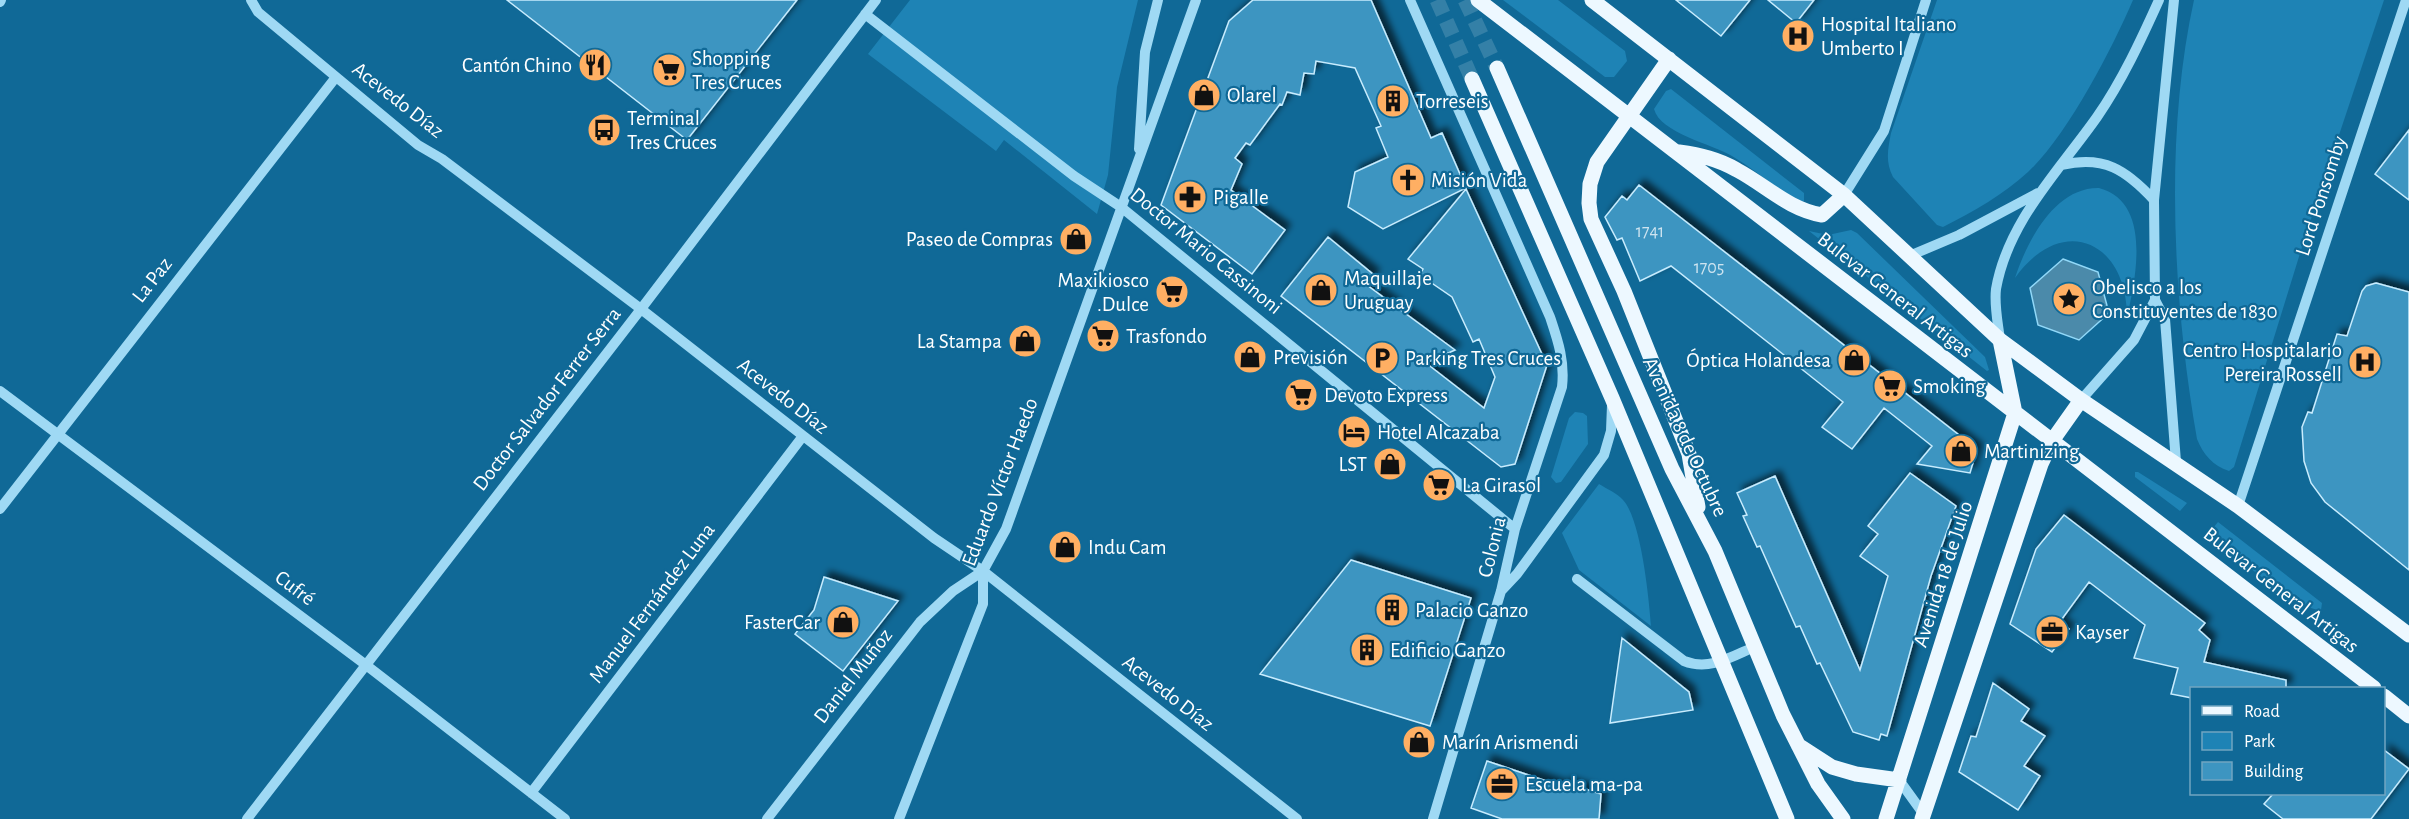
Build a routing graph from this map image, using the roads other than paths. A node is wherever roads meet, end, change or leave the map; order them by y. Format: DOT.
graph roads {
  1 [pos="251,0"];
  2 [pos="876,0"];
  3 [pos="1158,0"];
  4 [pos="1196,0"];
  5 [pos="1410,0"];
  6 [pos="1478,0"];
  7 [pos="1592,0"];
  8 [pos="1926,0"];
  9 [pos="2159,0"];
  10 [pos="2174,0"];
  11 [pos="2406,0"];
  12 [pos="865,14"];
  13 [pos="1669,59"];
  14 [pos="1497,68"];
  15 [pos="336,77"];
  16 [pos="1472,79"];
  17 [pos="1629,117"];
  18 [pos="1676,151"];
  19 [pos="1139,158"];
  20 [pos="2062,165"];
  21 [pos="2038,193"];
  22 [pos="1844,195"];
  23 [pos="2154,200"];
  24 [pos="1121,207"];
  25 [pos="1909,256"];
  26 [pos="2156,300"];
  27 [pos="641,309"];
  28 [pos="2000,340"];
  29 [pos="0,392"];
  30 [pos="1612,398"];
  31 [pos="2081,400"];
  32 [pos="2015,413"];
  33 [pos="57,435"];
  34 [pos="803,436"];
  35 [pos="2052,441"];
  36 [pos="2176,462"];
  37 [pos="2238,506"];
  38 [pos="0,508"];
  39 [pos="1701,520"];
  40 [pos="1515,529"];
  41 [pos="983,571"];
  42 [pos="1577,579"];
  43 [pos="1501,591"];
  44 [pos="2409,635"];
  45 [pos="1755,648"];
  46 [pos="1721,661"];
  47 [pos="366,665"];
  48 [pos="2373,687"];
  49 [pos="2385,697"];
  50 [pos="2409,716"];
  51 [pos="1798,745"];
  52 [pos="1899,780"];
  53 [pos="531,793"];
  54 [pos="1924,817"];
  55 [pos="247,819"];
  56 [pos="565,819"];
  57 [pos="767,819"];
  58 [pos="899,819"];
  59 [pos="1297,819"];
  60 [pos="1433,819"];
  61 [pos="1787,819"];
  62 [pos="1843,819"];
  63 [pos="1886,819"];
  1 -- 15 [label="street, Acevedo Díaz"];
  2 -- 12 [label="street, Doctor Salvador Ferrer Serra"];
  3 -- 19 [label="street, Eduardo Víctor Haedo"];
  4 -- 19 [label="street, Eduardo Víctor Haedo"];
  5 -- 40 [label="street, Colonia"];
  6 -- 17 [label="main road, Bulevar General Artigas"];
  7 -- 13 [label="main road, Bulevar General Artigas"];
  8 -- 22 [label="street"];
  9 -- 20 [label="street"];
  10 -- 23 [label="street"];
  11 -- 37 [label="street, Lord Ponsomby"];
  12 -- 24 [label="street, Doctor Mario Cassinoni"];
  12 -- 27 [label="street, Doctor Salvador Ferrer Serra"];
  13 -- 17 [label="main road"];
  13 -- 22 [label="main road, Bulevar General Artigas"];
  14 -- 39 [label="main road, Avenida 8 de Octubre"];
  15 -- 27 [label="street, Acevedo Díaz"];
  15 -- 33 [label="street, La Paz"];
  16 -- 30 [label="main road"];
  17 -- 18 [label="main road, Bulevar General Artigas"];
  17 -- 39 [label="main road"];
  18 -- 22 [label="main road"];
  18 -- 32 [label="main road, Bulevar General Artigas"];
  19 -- 24 [label="street, Eduardo Víctor Haedo"];
  20 -- 21 [label="street"];
  20 -- 23 [label="street"];
  21 -- 25 [label="street"];
  21 -- 28 [label="street"];
  22 -- 25 [label="main road, Bulevar General Artigas"];
  23 -- 26 [label="street"];
  24 -- 40 [label="street, Doctor Mario Cassinoni"];
  24 -- 41 [label="street, Eduardo Víctor Haedo"];
  25 -- 28 [label="main road, Bulevar General Artigas"];
  26 -- 31 [label="street"];
  26 -- 36 [label="street"];
  27 -- 34 [label="street, Acevedo Díaz"];
  27 -- 47 [label="street, Doctor Salvador Ferrer Serra"];
  28 -- 31 [label="main road, Bulevar General Artigas"];
  28 -- 32 [label="main road, Avenida 18 de Julio"];
  29 -- 33 [label="street, Cufré"];
  30 -- 43 [label="street"];
  30 -- 46 [label="main road"];
  31 -- 35 [label="main road"];
  31 -- 36 [label="main road, Bulevar General Artigas"];
  32 -- 35 [label="main road, Bulevar General Artigas"];
  32 -- 52 [label="main road, Avenida 18 de Julio"];
  33 -- 38 [label="street, La Paz"];
  33 -- 47 [label="street, Cufré"];
  34 -- 41 [label="street, Acevedo Díaz"];
  34 -- 53 [label="street, Manuel Fernández Luna"];
  35 -- 48 [label="main road, Bulevar General Artigas"];
  35 -- 54 [label="main road"];
  36 -- 37 [label="main road, Bulevar General Artigas"];
  37 -- 44 [label="main road, Bulevar General Artigas"];
  39 -- 45 [label="main road, Avenida 8 de Octubre"];
  40 -- 43 [label="street, Colonia"];
  41 -- 57 [label="street, Daniel Muñoz"];
  41 -- 58 [label="street, Eduardo Víctor Haedo"];
  41 -- 59 [label="street, Acevedo Díaz"];
  42 -- 46 [label="street"];
  43 -- 60 [label="street, Colonia"];
  45 -- 46 [label="street"];
  45 -- 51 [label="main road, Avenida 8 de Octubre"];
  46 -- 61 [label="main road"];
  47 -- 53 [label="street, Cufré"];
  47 -- 55 [label="street, Doctor Salvador Ferrer Serra"];
  49 -- 50 [label="main road"];
  51 -- 52 [label="main road"];
  51 -- 62 [label="main road, Avenida 8 de Octubre"];
  52 -- 54 [label="street"];
  52 -- 63 [label="main road, Avenida 18 de Julio"];
  53 -- 56 [label="street, Cufré"];
}
